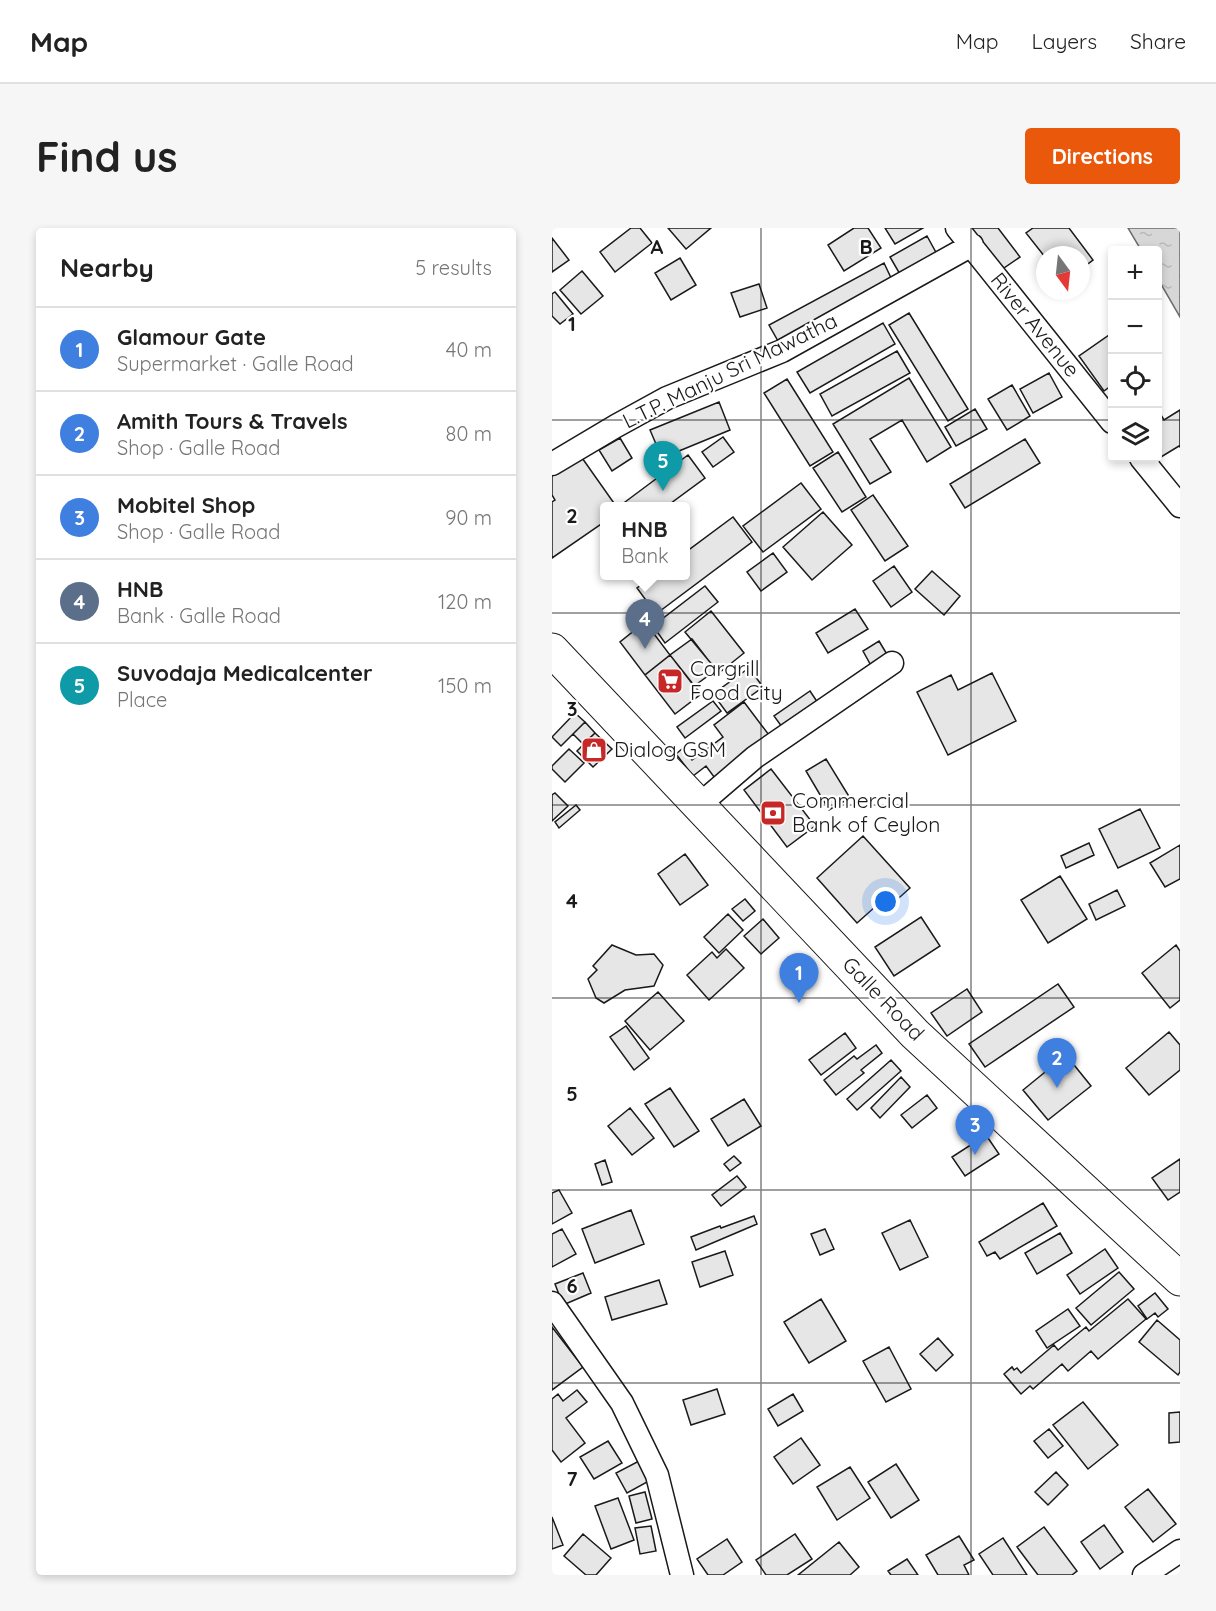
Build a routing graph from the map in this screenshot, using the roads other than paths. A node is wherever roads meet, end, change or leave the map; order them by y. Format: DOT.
graph roads {
  1 [pos="957,228"];
  2 [pos="972,245"];
  3 [pos="1108,416"];
  4 [pos="1144,462"];
  5 [pos="552,464"];
  6 [pos="1180,506"];
  7 [pos="552,650"];
  8 [pos="892,663"];
  9 [pos="698,806"];
  10 [pos="1180,1279"];
  11 [pos="552,1303"];
  12 [pos="1180,1551"];
  13 [pos="682,1575"];
  14 [pos="1144,1575"];
  1 -- 2 [label="street, River Avenue"];
  2 -- 3 [label="street, River Avenue"];
  2 -- 5 [label="street, L.T.P. Manju Sri Mawatha"];
  4 -- 6 [label="street"];
  7 -- 9 [label="highway, Galle Road"];
  8 -- 9 [label="street"];
  9 -- 10 [label="highway, Galle Road"];
  11 -- 13 [label="street"];
  12 -- 14 [label="street"];
}
